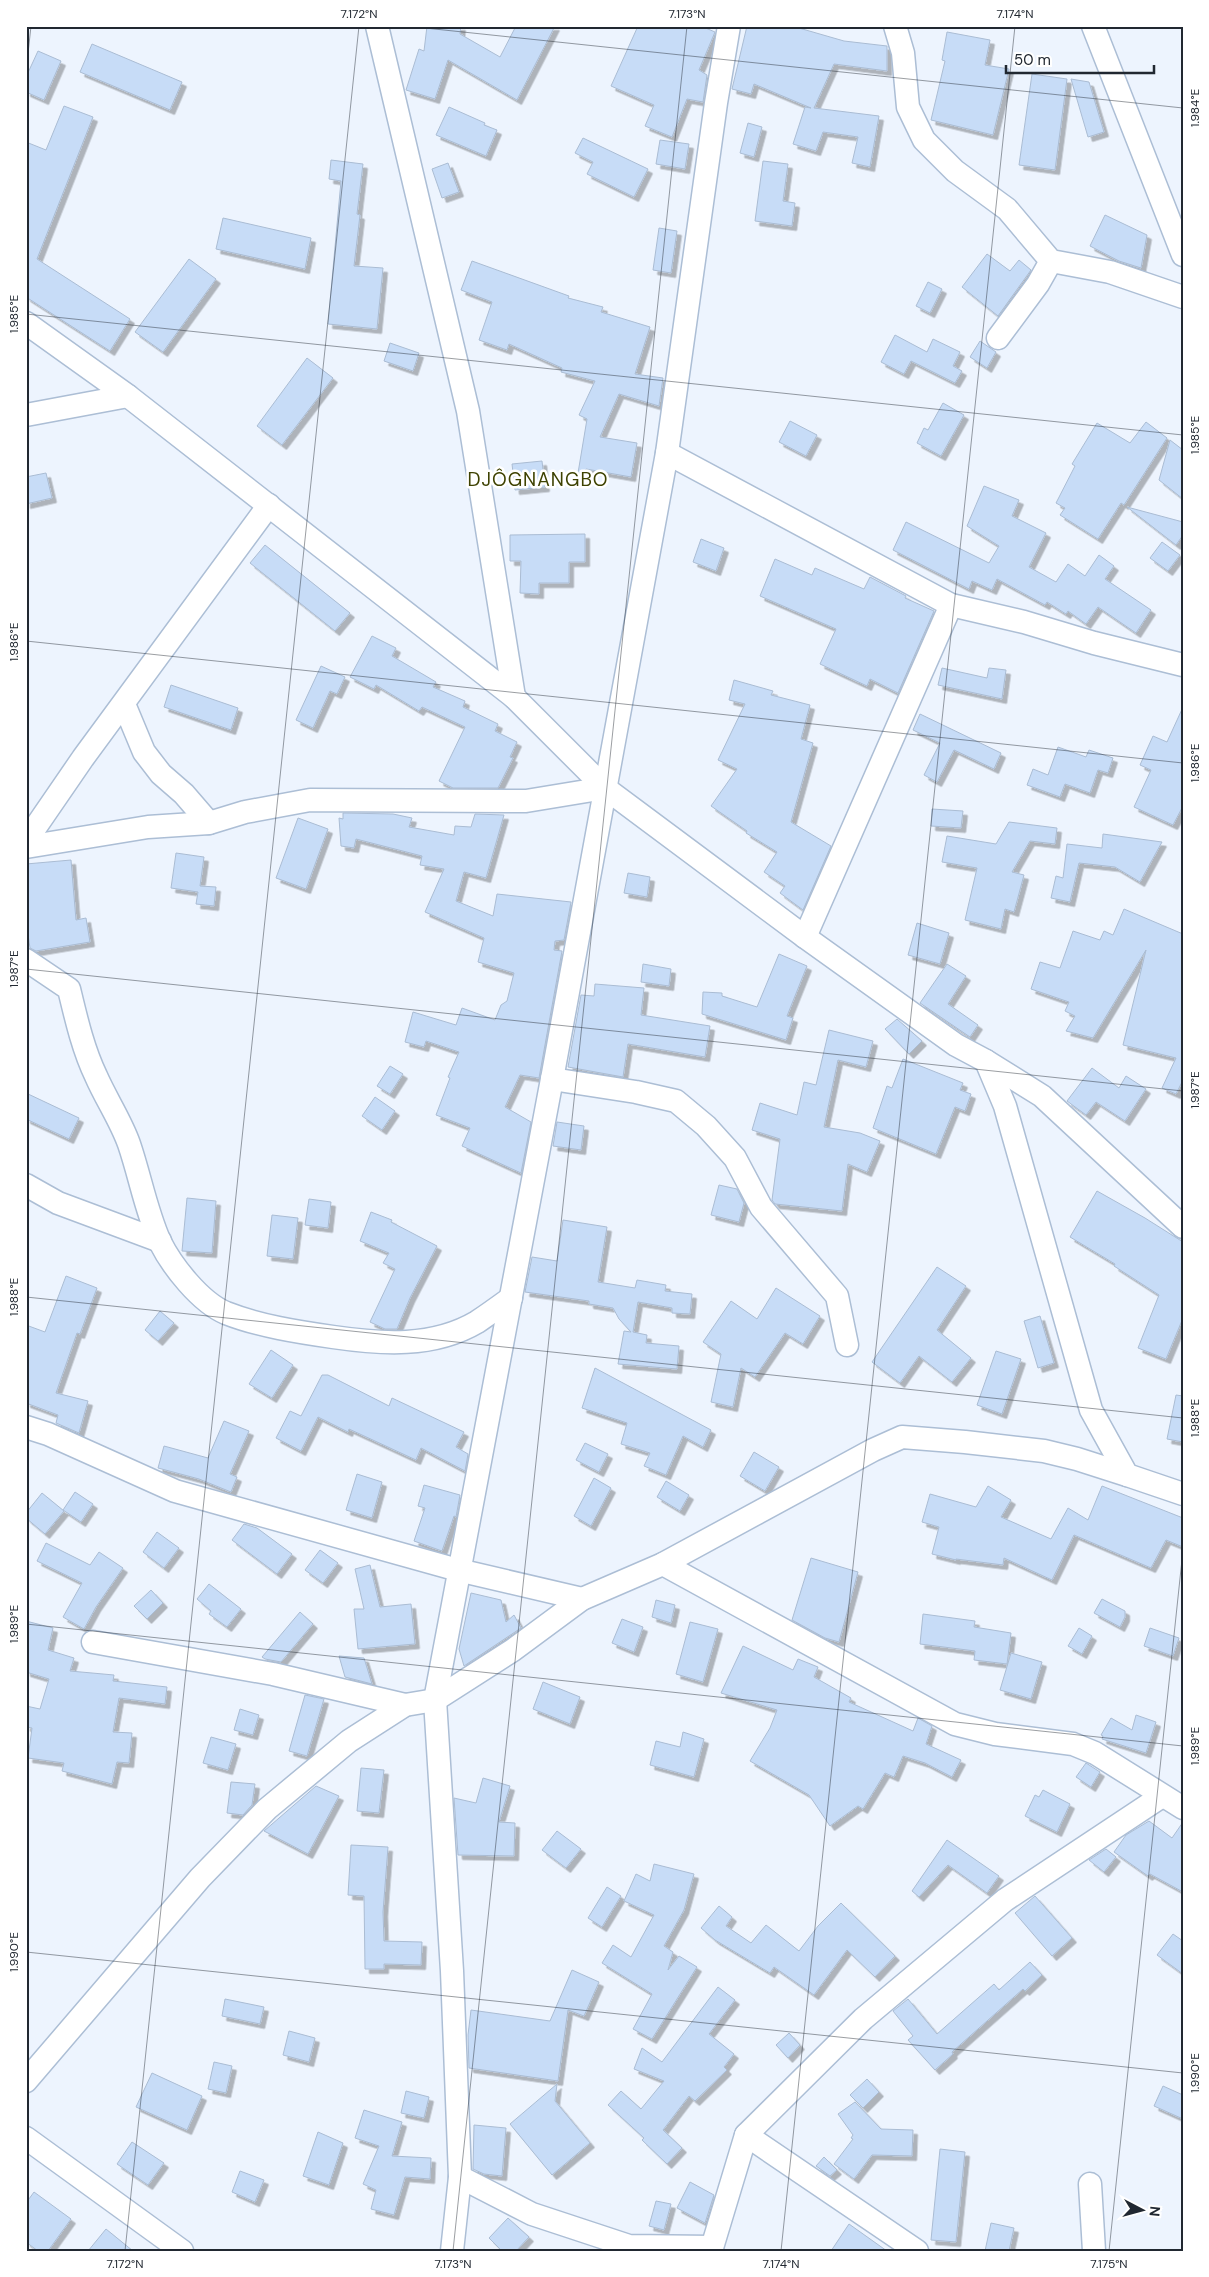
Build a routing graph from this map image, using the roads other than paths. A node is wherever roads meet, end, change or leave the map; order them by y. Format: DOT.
graph roads {
  1 [pos="377,26"];
  2 [pos="729,26"];
  3 [pos="895,26"];
  4 [pos="1093,26"];
  5 [pos="1183,256"];
  6 [pos="1051,261"];
  7 [pos="1183,297"];
  8 [pos="26,322"];
  9 [pos="998,338"];
  10 [pos="128,396"];
  11 [pos="26,415"];
  12 [pos="667,453"];
  13 [pos="269,505"];
  14 [pos="951,605"];
  15 [pos="1183,665"];
  16 [pos="514,697"];
  17 [pos="124,704"];
  18 [pos="605,788"];
  19 [pos="209,823"];
  20 [pos="26,841"];
  21 [pos="26,847"];
  22 [pos="805,937"];
  23 [pos="26,960"];
  24 [pos="986,1061"];
  25 [pos="552,1079"];
  26 [pos="26,1185"];
  27 [pos="1183,1227"];
  28 [pos="160,1241"];
  29 [pos="511,1298"];
  30 [pos="847,1345"];
  31 [pos="26,1427"];
  32 [pos="1127,1475"];
  33 [pos="1183,1494"];
  34 [pos="663,1564"];
  35 [pos="458,1570"];
  36 [pos="582,1599"];
  37 [pos="93,1642"];
  38 [pos="435,1700"];
  39 [pos="405,1704"];
  40 [pos="1162,1796"];
  41 [pos="1183,1808"];
  42 [pos="26,2081"];
  43 [pos="746,2135"];
  44 [pos="26,2138"];
  45 [pos="460,2177"];
  46 [pos="1090,2184"];
  47 [pos="712,2249"];
  48 [pos="182,2251"];
  49 [pos="452,2251"];
  50 [pos="917,2251"];
  51 [pos="1094,2251"];
  1 -- 16 [label="street"];
  2 -- 12 [label="street"];
  3 -- 6 [label="street"];
  4 -- 5 [label="street"];
  6 -- 7 [label="street"];
  6 -- 9 [label="street"];
  8 -- 10 [label="street"];
  10 -- 11 [label="street"];
  10 -- 13 [label="street"];
  12 -- 14 [label="street"];
  12 -- 18 [label="street"];
  13 -- 16 [label="street"];
  13 -- 17 [label="street"];
  14 -- 15 [label="street"];
  14 -- 22 [label="street"];
  16 -- 18 [label="street"];
  17 -- 19 [label="street"];
  17 -- 20 [label="street"];
  18 -- 19 [label="street"];
  18 -- 22 [label="street"];
  18 -- 25 [label="street"];
  19 -- 21 [label="street"];
  22 -- 24 [label="street"];
  23 -- 28 [label="street"];
  24 -- 27 [label="street"];
  24 -- 32 [label="street"];
  25 -- 29 [label="street"];
  25 -- 30 [label="street"];
  26 -- 28 [label="street"];
  28 -- 29 [label="street"];
  29 -- 35 [label="street"];
  31 -- 35 [label="street"];
  32 -- 33 [label="street"];
  32 -- 34 [label="street"];
  34 -- 36 [label="street"];
  34 -- 40 [label="street"];
  35 -- 36 [label="street"];
  35 -- 38 [label="street"];
  36 -- 38 [label="street"];
  37 -- 39 [label="street"];
  38 -- 39 [label="street"];
  38 -- 45 [label="street"];
  39 -- 42 [label="street"];
  40 -- 41 [label="street"];
  40 -- 43 [label="street"];
  43 -- 47 [label="street"];
  43 -- 50 [label="street"];
  44 -- 48 [label="street"];
  45 -- 47 [label="street"];
  45 -- 49 [label="street"];
  46 -- 51 [label="street"];
}
